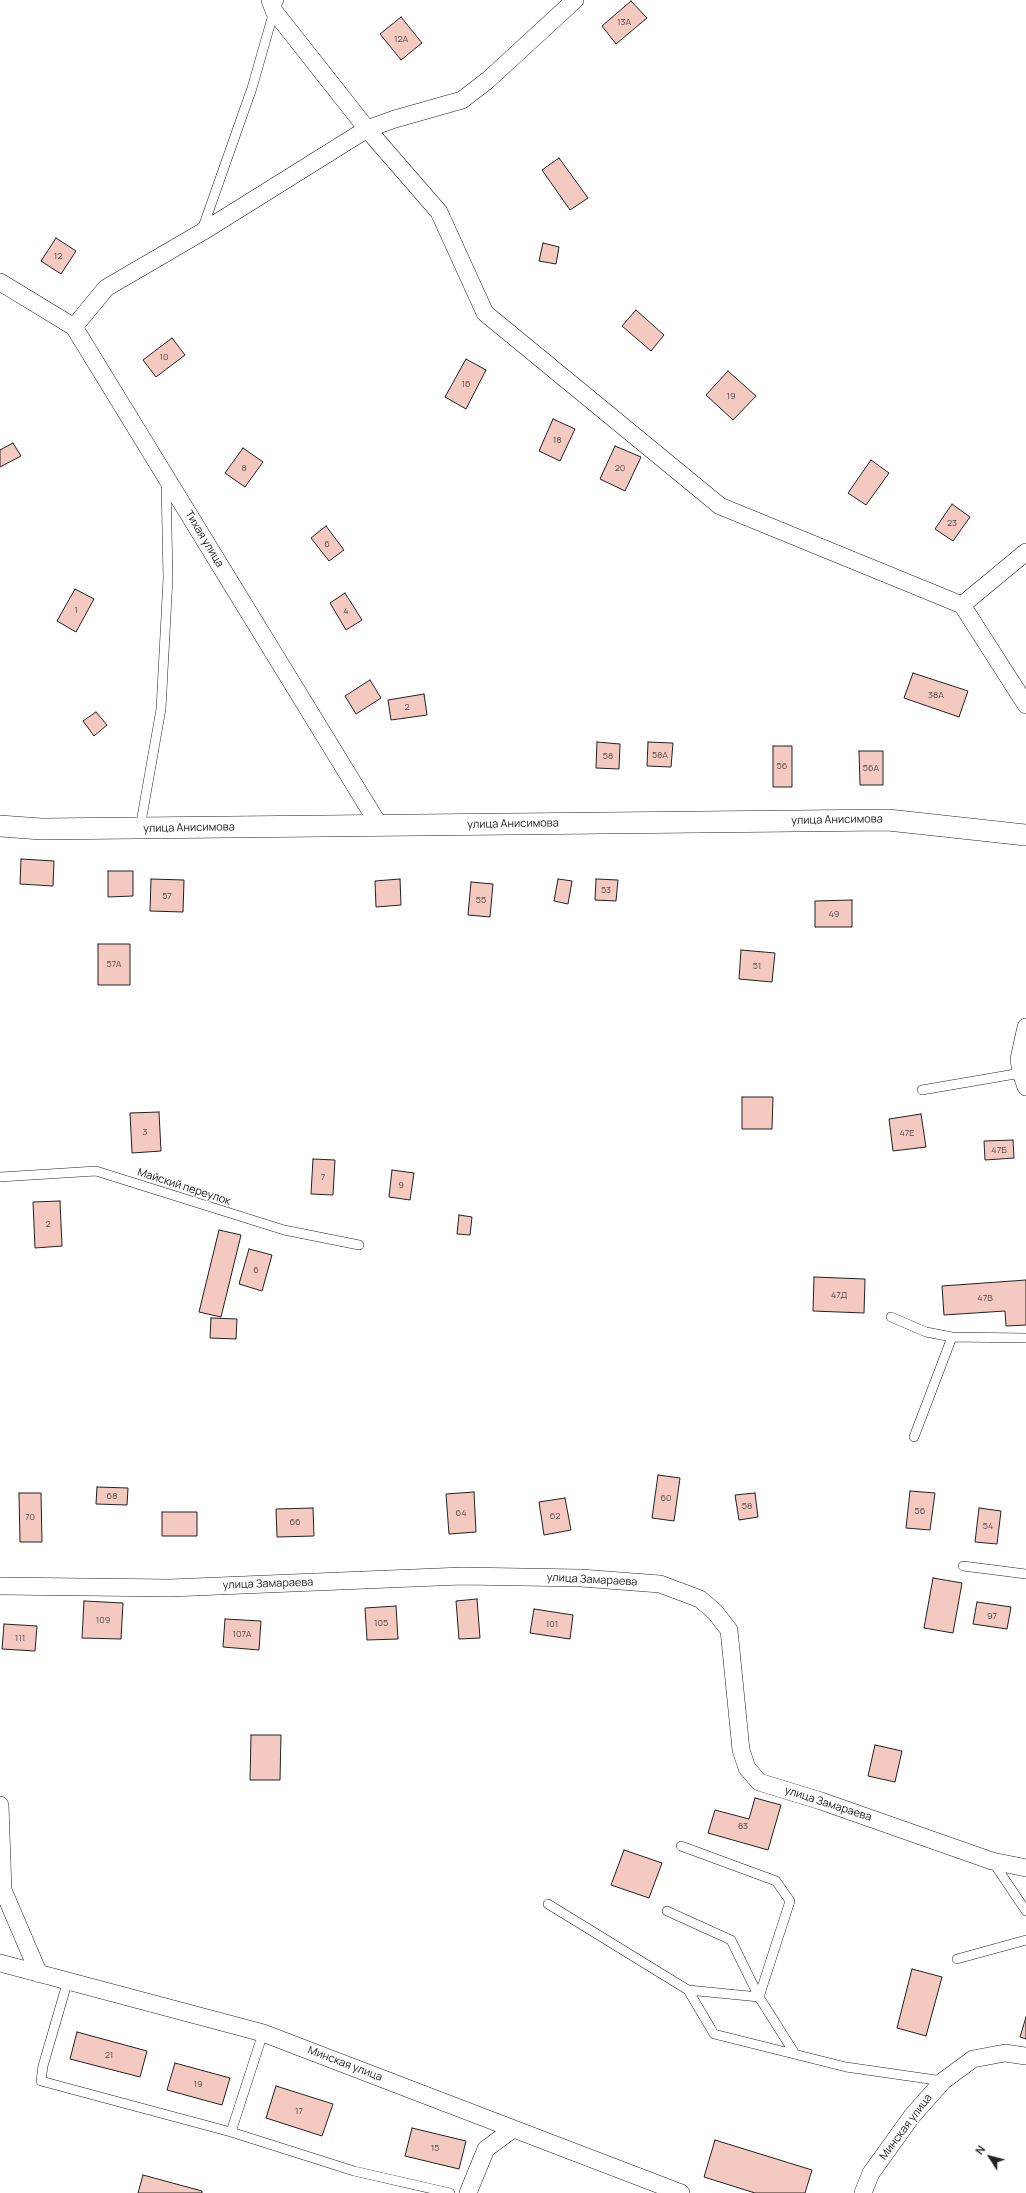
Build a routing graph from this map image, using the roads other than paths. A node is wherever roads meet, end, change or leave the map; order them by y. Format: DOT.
graph roads {
  1 [pos="575,0"];
  2 [pos="274,4"];
  3 [pos="367,129"];
  4 [pos="202,232"];
  5 [pos="0,282"];
  6 [pos="74,327"];
  7 [pos="166,478"];
  8 [pos="1026,552"];
  9 [pos="962,605"];
  10 [pos="1026,705"];
  11 [pos="0,826"];
  12 [pos="379,826"];
  13 [pos="140,828"];
  14 [pos="1026,834"];
  15 [pos="1026,1027"];
  16 [pos="1023,1080"];
  17 [pos="922,1090"];
  18 [pos="0,1177"];
  19 [pos="359,1245"];
  20 [pos="892,1317"];
  21 [pos="952,1337"];
  22 [pos="1026,1338"];
  23 [pos="914,1437"];
  24 [pos="962,1566"];
  25 [pos="1026,1574"];
  26 [pos="0,1586"];
  27 [pos="0,1805"];
  28 [pos="681,1846"];
  29 [pos="992,1861"];
  30 [pos="1026,1868"];
  31 [pos="548,1904"];
  32 [pos="1026,1910"];
  33 [pos="667,1911"];
  34 [pos="1026,1940"];
  35 [pos="957,1959"];
  36 [pos="0,1963"];
  37 [pos="40,1974"];
  38 [pos="68,1980"];
  39 [pos="688,1990"];
  40 [pos="759,1997"];
  41 [pos="263,2033"];
  42 [pos="795,2054"];
  43 [pos="1026,2056"];
  44 [pos="943,2081"];
  45 [pos="513,2129"];
  46 [pos="230,2132"];
  47 [pos="450,2193"];
  48 [pos="468,2193"];
  49 [pos="681,2193"];
  50 [pos="863,2193"];
  1 -- 3 [label="street"];
  2 -- 3 [label="street"];
  2 -- 4 [label="lane"];
  3 -- 4 [label="street"];
  3 -- 9 [label="street"];
  4 -- 6 [label="street"];
  5 -- 6 [label="street, Тихая улица"];
  6 -- 7 [label="street, Тихая улица"];
  7 -- 12 [label="street, Тихая улица"];
  7 -- 13 [label="lane"];
  8 -- 9 [label="street"];
  9 -- 10 [label="street"];
  11 -- 13 [label="street, улица Анисимова"];
  12 -- 13 [label="street, улица Анисимова"];
  12 -- 14 [label="street, улица Анисимова"];
  15 -- 16 [label="street"];
  16 -- 17 [label="lane"];
  18 -- 19 [label="lane, Майский переулок"];
  20 -- 21 [label="lane"];
  21 -- 22 [label="lane"];
  21 -- 23 [label="lane"];
  24 -- 25 [label="lane"];
  26 -- 29 [label="street, улица Замараева"];
  27 -- 37 [label="street"];
  28 -- 40 [label="lane"];
  29 -- 30 [label="street, улица Замараева"];
  29 -- 32 [label="lane"];
  31 -- 39 [label="lane"];
  33 -- 40 [label="lane"];
  34 -- 35 [label="lane"];
  36 -- 37 [label="street, Минская улица"];
  37 -- 38 [label="street, Минская улица"];
  38 -- 41 [label="street, Минская улица"];
  38 -- 46 [label="lane"];
  39 -- 40 [label="lane"];
  39 -- 42 [label="lane"];
  40 -- 42 [label="lane"];
  41 -- 45 [label="street, Минская улица"];
  41 -- 46 [label="lane"];
  42 -- 44 [label="lane"];
  43 -- 44 [label="street, Минская улица"];
  44 -- 50 [label="street, Минская улица"];
  45 -- 48 [label="street"];
  45 -- 49 [label="street, Минская улица"];
  46 -- 47 [label="lane"];
}
